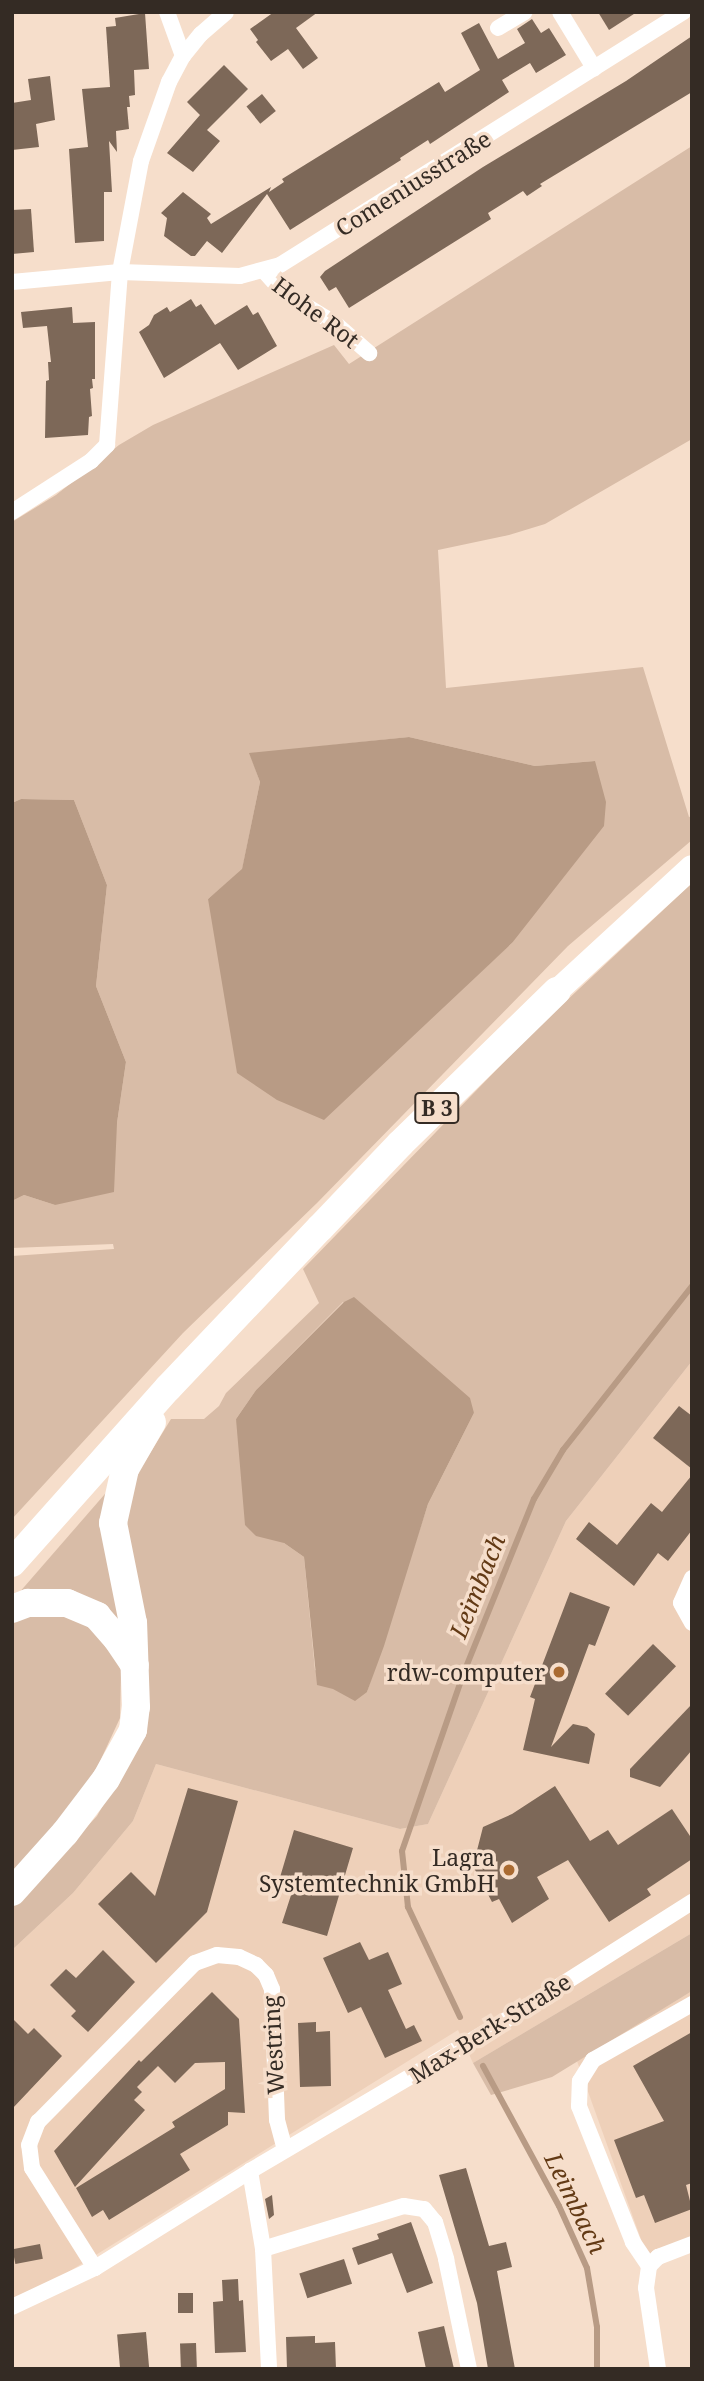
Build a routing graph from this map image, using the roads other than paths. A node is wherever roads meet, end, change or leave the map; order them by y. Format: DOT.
graph roads {
  1 [pos="167,12"];
  2 [pos="226,12"];
  3 [pos="525,12"];
  4 [pos="560,12"];
  5 [pos="683,12"];
  6 [pos="498,28"];
  7 [pos="183,56"];
  8 [pos="594,68"];
  9 [pos="264,271"];
  10 [pos="120,272"];
  11 [pos="12,282"];
  12 [pos="369,353"];
  13 [pos="12,512"];
  14 [pos="692,867"];
  15 [pos="557,991"];
  16 [pos="168,1388"];
  17 [pos="15,1559"];
  18 [pos="692,1578"];
  19 [pos="12,1609"];
  20 [pos="692,1623"];
  21 [pos="136,1667"];
  22 [pos="12,1892"];
  23 [pos="692,1902"];
  24 [pos="692,2004"];
  25 [pos="285,2150"];
  26 [pos="250,2171"];
  27 [pos="692,2244"];
  28 [pos="263,2249"];
  29 [pos="649,2266"];
  30 [pos="95,2268"];
  31 [pos="12,2307"];
  32 [pos="269,2369"];
  33 [pos="469,2369"];
  34 [pos="658,2369"];
  1 -- 7 [label="street"];
  2 -- 7 [label="street"];
  3 -- 6 [label="street"];
  4 -- 8 [label="street"];
  5 -- 8 [label="street, Comeniusstraße"];
  7 -- 10 [label="street"];
  8 -- 9 [label="street, Comeniusstraße"];
  9 -- 10 [label="street, Comeniusstraße"];
  9 -- 12 [label="street, Hohe Rot"];
  10 -- 11 [label="street, Comeniusstraße"];
  10 -- 13 [label="street"];
  14 -- 15 [label="main road, B 3"];
  15 -- 16 [label="highway, B 3"];
  16 -- 17 [label="highway, B 3"];
  16 -- 21 [label="highway"];
  18 -- 20 [label="street"];
  19 -- 21 [label="highway"];
  21 -- 22 [label="highway"];
  23 -- 25 [label="street, Max-Berk-Straße"];
  24 -- 29 [label="street"];
  25 -- 26 [label="street"];
  25 -- 30 [label="street, Westring"];
  26 -- 28 [label="street"];
  26 -- 30 [label="street"];
  27 -- 29 [label="street"];
  28 -- 32 [label="street"];
  28 -- 33 [label="street"];
  29 -- 34 [label="street"];
  30 -- 31 [label="street"];
}
